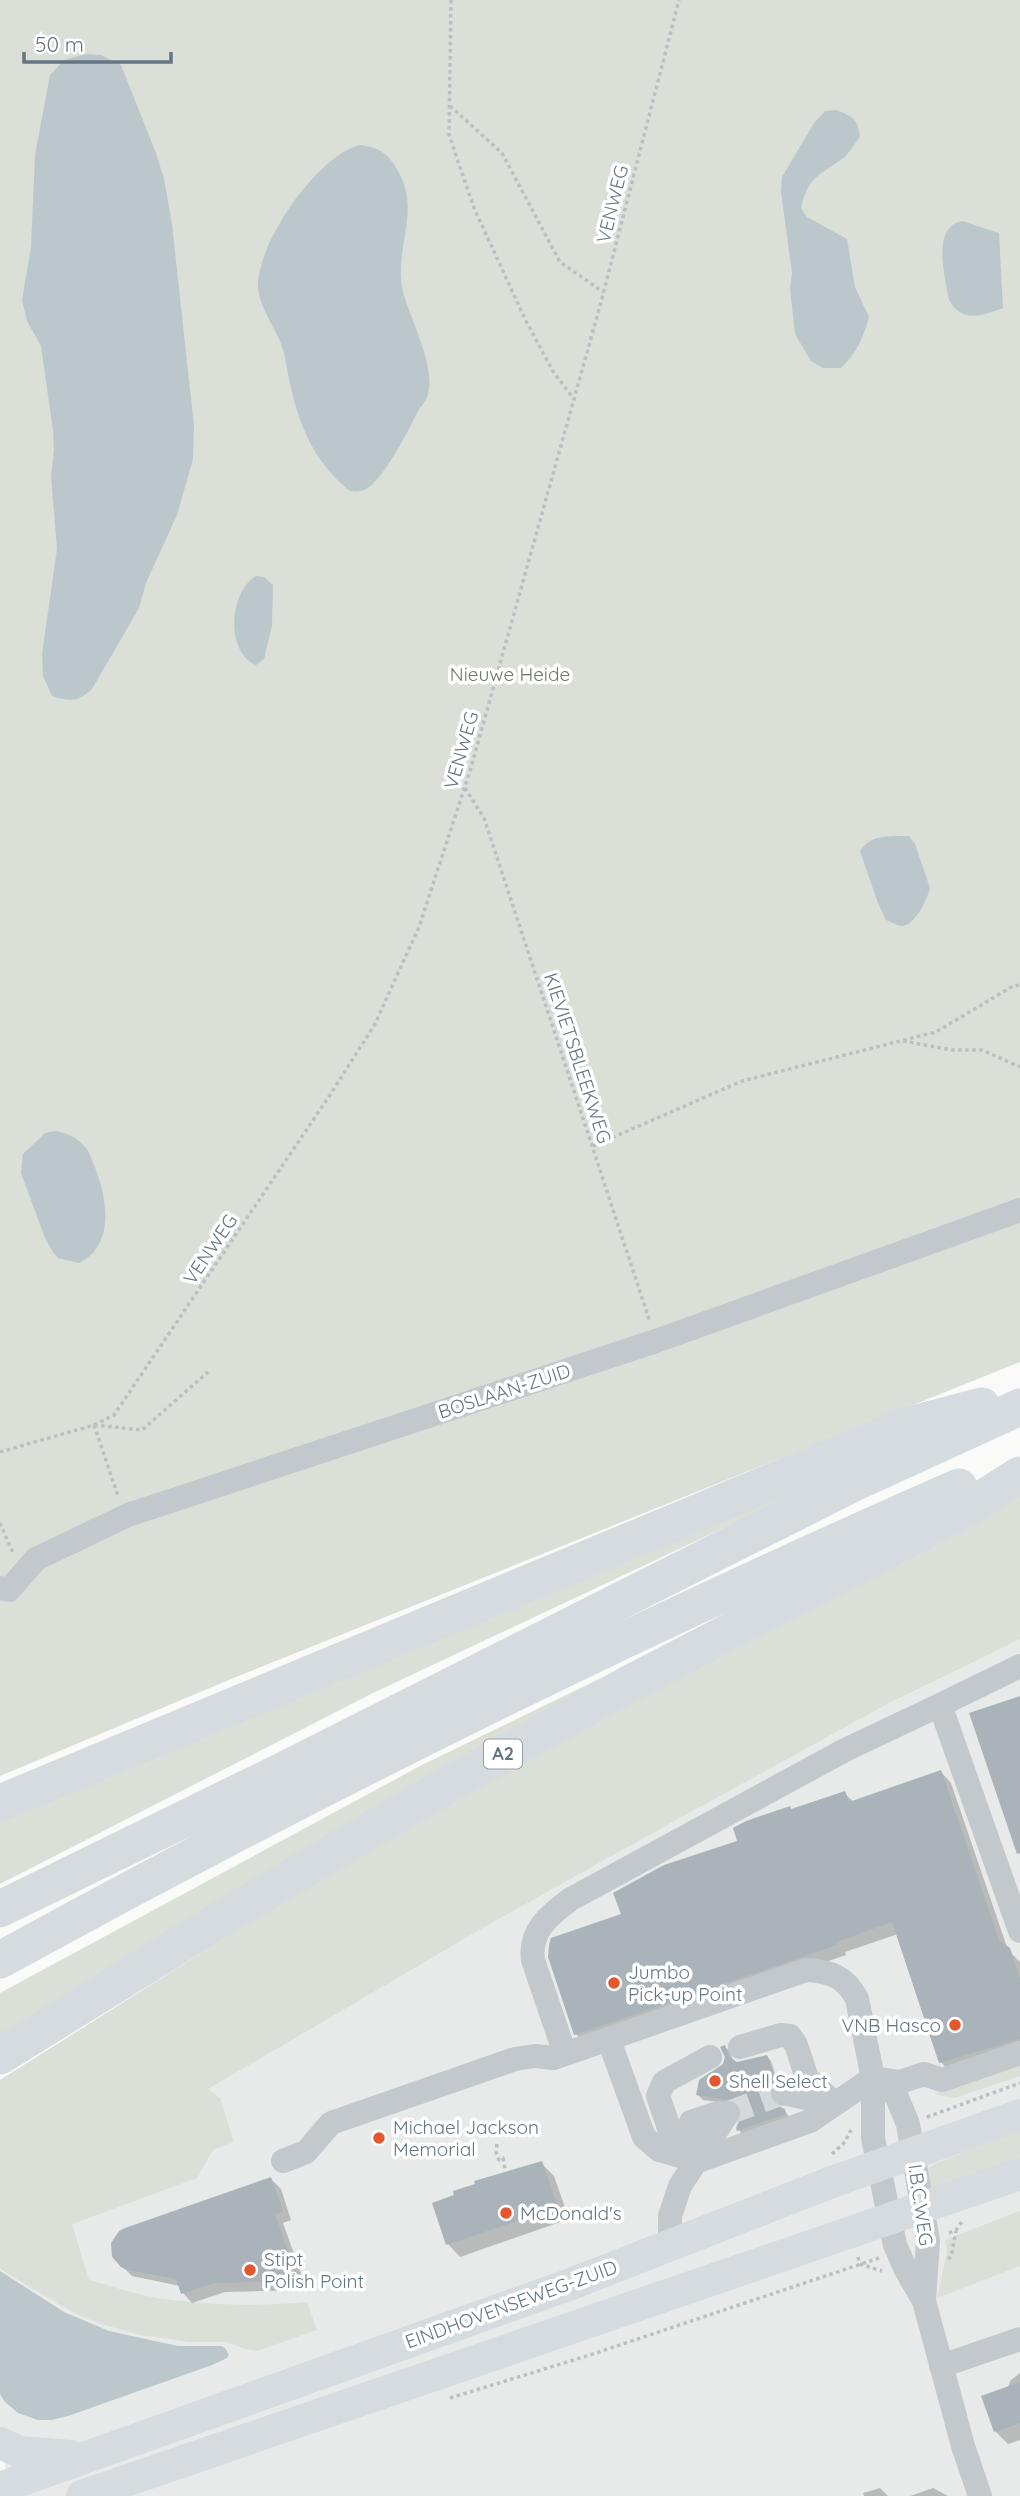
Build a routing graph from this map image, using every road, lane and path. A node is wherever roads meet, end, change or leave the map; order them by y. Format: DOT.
graph roads {
  1 [pos="451,0"];
  2 [pos="679,0"];
  3 [pos="450,106"];
  4 [pos="603,292"];
  5 [pos="574,399"];
  6 [pos="465,788"];
  7 [pos="1020,985"];
  8 [pos="901,1041"];
  9 [pos="1020,1067"];
  10 [pos="593,1146"];
  11 [pos="1020,1210"];
  12 [pos="656,1341"];
  13 [pos="208,1371"];
  14 [pos="1020,1396"];
  15 [pos="1020,1407"];
  16 [pos="94,1425"];
  17 [pos="0,1452"];
  18 [pos="1020,1460"];
  19 [pos="1020,1475"];
  20 [pos="128,1515"];
  21 [pos="0,1523"];
  22 [pos="23,1574"];
  23 [pos="0,1588"];
  24 [pos="1020,1665"];
  25 [pos="940,1705"];
  26 [pos="0,1803"];
  27 [pos="0,1909"];
  28 [pos="1020,1931"];
  29 [pos="0,1960"];
  30 [pos="609,2040"];
  31 [pos="740,2047"];
  32 [pos="1020,2053"];
  33 [pos="0,2056"];
  34 [pos="559,2056"];
  35 [pos="710,2057"];
  36 [pos="873,2078"];
  37 [pos="783,2092"];
  38 [pos="843,2099"];
  39 [pos="1020,2115"];
  40 [pos="497,2144"];
  41 [pos="693,2150"];
  42 [pos="913,2151"];
  43 [pos="832,2154"];
  44 [pos="283,2161"];
  45 [pos="879,2165"];
  46 [pos="505,2169"];
  47 [pos="1020,2174"];
  48 [pos="923,2209"];
  49 [pos="974,2216"];
  50 [pos="889,2220"];
  51 [pos="928,2241"];
  52 [pos="670,2247"];
  53 [pos="897,2252"];
  54 [pos="924,2301"];
  55 [pos="1020,2339"];
  56 [pos="941,2366"];
  57 [pos="441,2401"];
  58 [pos="0,2443"];
  59 [pos="86,2457"];
  60 [pos="0,2488"];
  61 [pos="82,2496"];
  62 [pos="980,2496"];
  1 -- 3 [label="path"];
  2 -- 4 [label="path, VENWEG"];
  3 -- 4 [label="path"];
  3 -- 5 [label="path"];
  4 -- 5 [label="path, VENWEG"];
  5 -- 6 [label="path, VENWEG"];
  6 -- 10 [label="path, KIEVIETSBLEEKWEG"];
  6 -- 16 [label="path, VENWEG"];
  7 -- 8 [label="path"];
  8 -- 9 [label="path"];
  8 -- 10 [label="path"];
  10 -- 12 [label="path, KIEVIETSBLEEKWEG"];
  11 -- 12 [label="street, BOSLAAN-ZUID"];
  12 -- 20 [label="street, BOSLAAN-ZUID"];
  13 -- 16 [label="path"];
  14 -- 26 [label="highway"];
  15 -- 27 [label="highway"];
  16 -- 17 [label="path"];
  16 -- 20 [label="path"];
  18 -- 29 [label="highway, A2"];
  19 -- 33 [label="highway, A2"];
  20 -- 22 [label="street, BOSLAAN-ZUID"];
  21 -- 22 [label="path"];
  22 -- 23 [label="street, BOSLAAN-ZUID"];
  24 -- 25 [label="street"];
  25 -- 28 [label="street"];
  25 -- 34 [label="street"];
  30 -- 34 [label="street, I.B.C.WEG"];
  30 -- 36 [label="street, I.B.C.WEG"];
  30 -- 41 [label="street"];
  31 -- 38 [label="street"];
  32 -- 36 [label="street"];
  34 -- 44 [label="street, I.B.C.WEG"];
  35 -- 41 [label="street"];
  36 -- 38 [label="street"];
  36 -- 42 [label="street, I.B.C.WEG"];
  36 -- 45 [label="street, I.B.C.WEG"];
  37 -- 38 [label="street"];
  38 -- 41 [label="street"];
  38 -- 43 [label="path"];
  39 -- 42 [label="main road, EINDHOVENSEWEG-ZUID"];
  40 -- 46 [label="path"];
  41 -- 52 [label="street"];
  42 -- 45 [label="main road, EINDHOVENSEWEG-ZUID"];
  42 -- 48 [label="street, I.B.C.WEG"];
  45 -- 50 [label="street, I.B.C.WEG"];
  45 -- 52 [label="main road, EINDHOVENSEWEG-ZUID"];
  47 -- 48 [label="main road"];
  48 -- 50 [label="main road"];
  48 -- 51 [label="street, I.B.C.WEG"];
  49 -- 51 [label="path"];
  50 -- 53 [label="street, I.B.C.WEG"];
  50 -- 61 [label="main road"];
  51 -- 54 [label="street, I.B.C.WEG"];
  52 -- 59 [label="main road, EINDHOVENSEWEG-ZUID"];
  53 -- 54 [label="street, I.B.C.WEG"];
  53 -- 57 [label="path"];
  54 -- 56 [label="street, I.B.C.WEG"];
  55 -- 56 [label="street"];
  56 -- 62 [label="street, I.B.C.WEG"];
  58 -- 59 [label="main road"];
  59 -- 60 [label="main road, EINDHOVENSEWEG-ZUID"];
}
